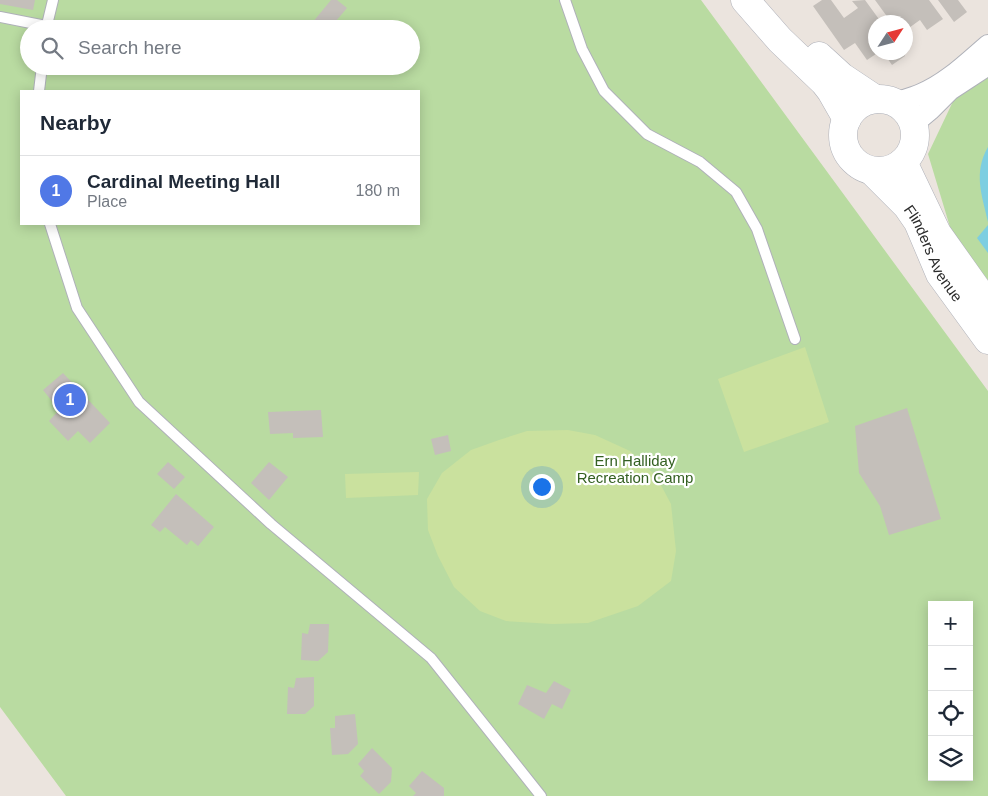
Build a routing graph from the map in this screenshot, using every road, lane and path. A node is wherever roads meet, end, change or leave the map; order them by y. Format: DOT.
graph roads {
  1 [pos="53,0"];
  2 [pos="565,0"];
  3 [pos="745,0"];
  4 [pos="767,0"];
  5 [pos="0,17"];
  6 [pos="48,20"];
  7 [pos="20,22"];
  8 [pos="988,45"];
  9 [pos="988,65"];
  10 [pos="41,75"];
  11 [pos="39,90"];
  12 [pos="885,101"];
  13 [pos="847,120"];
  14 [pos="913,124"];
  15 [pos="903,162"];
  16 [pos="872,171"];
  17 [pos="50,225"];
  18 [pos="988,305"];
  19 [pos="795,339"];
  20 [pos="988,340"];
  21 [pos="541,796"];
  1 -- 6 [label="lane"];
  2 -- 19 [label="lane"];
  3 -- 13 [label="main road"];
  4 -- 12 [label="main road"];
  5 -- 7 [label="lane"];
  8 -- 12 [label="street"];
  9 -- 14 [label="street"];
  10 -- 11 [label="lane"];
  12 -- 13 [label="main road"];
  12 -- 14 [label="main road"];
  13 -- 16 [label="main road"];
  14 -- 15 [label="main road"];
  15 -- 16 [label="main road"];
  15 -- 18 [label="main road, Flinders Avenue"];
  16 -- 20 [label="main road, Flinders Avenue"];
  17 -- 21 [label="lane"];
}
